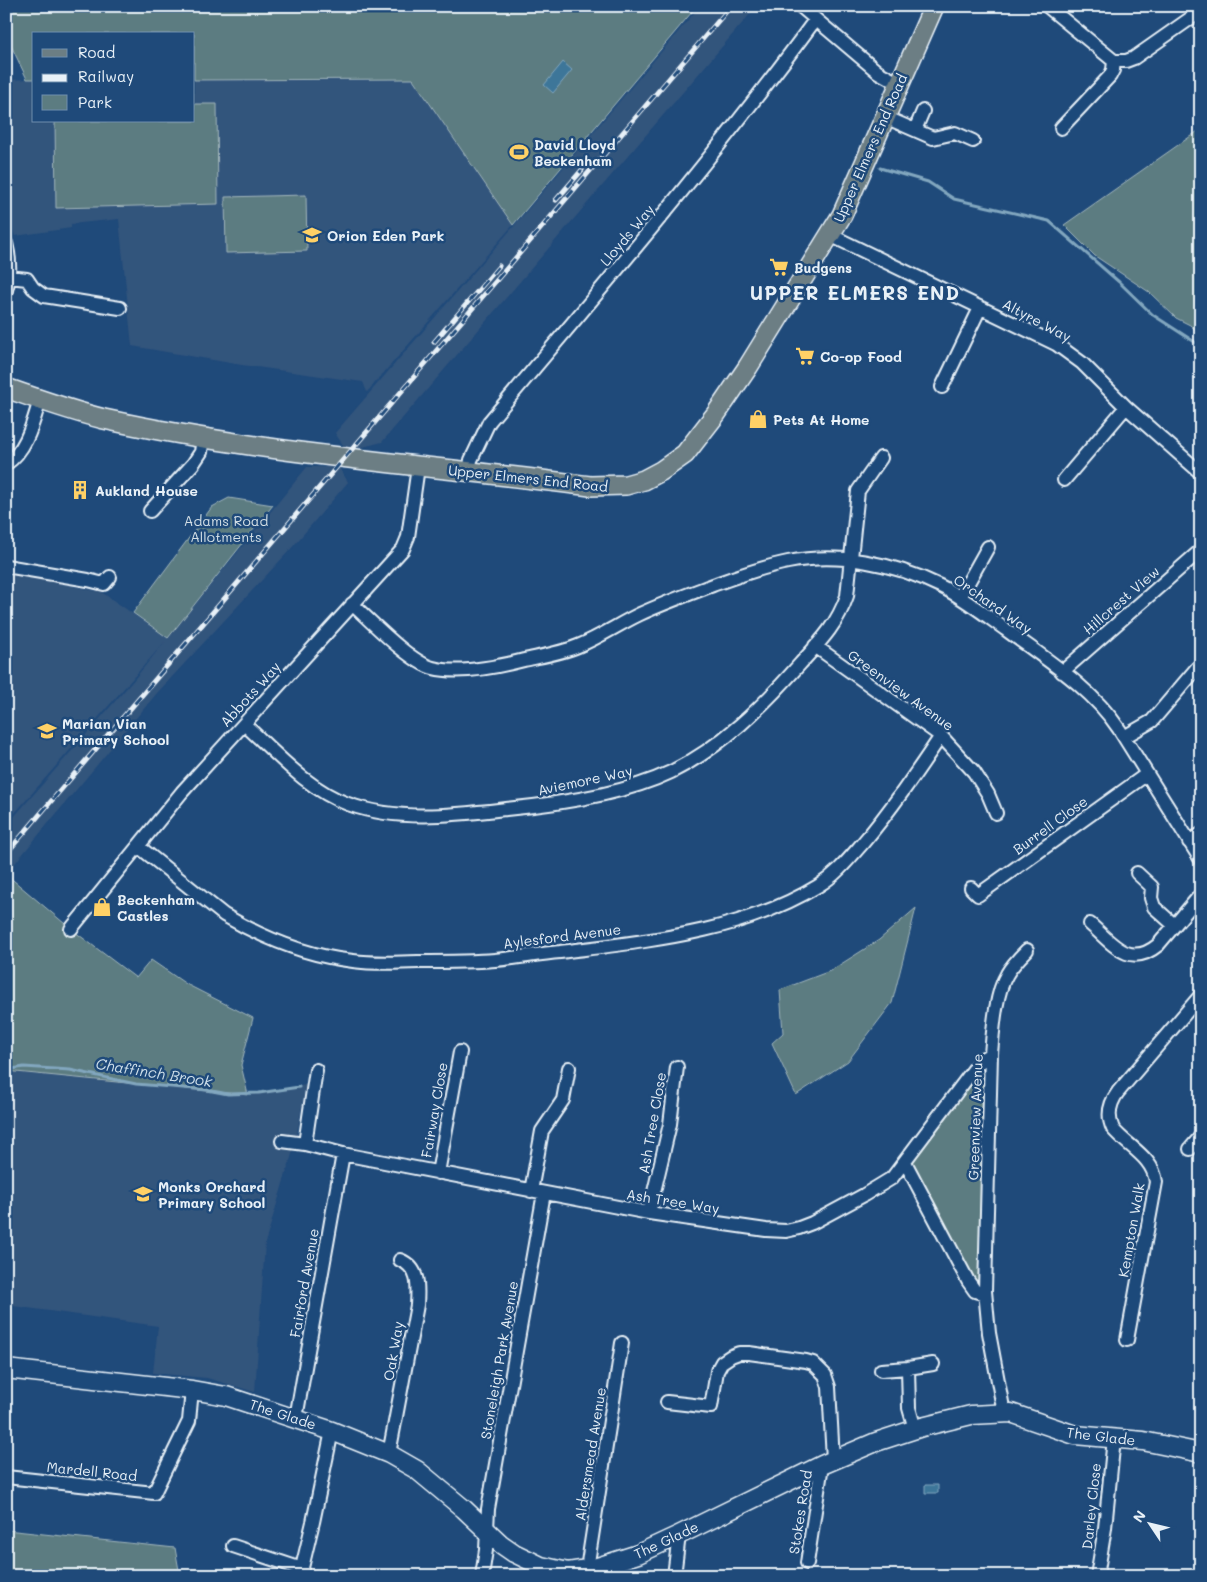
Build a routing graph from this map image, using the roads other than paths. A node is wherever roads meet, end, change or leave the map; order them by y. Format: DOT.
graph roads {
  1 [pos="800,6"];
  2 [pos="934,6"];
  3 [pos="1047,6"];
  4 [pos="1201,11"];
  5 [pos="815,20"];
  6 [pos="1114,61"];
  7 [pos="900,84"];
  8 [pos="923,112"];
  9 [pos="885,117"];
  10 [pos="1061,128"];
  11 [pos="915,130"];
  12 [pos="973,141"];
  13 [pos="830,235"];
  14 [pos="6,243"];
  15 [pos="10,277"];
  16 [pos="6,290"];
  17 [pos="120,308"];
  18 [pos="980,308"];
  19 [pos="942,386"];
  20 [pos="6,388"];
  21 [pos="40,400"];
  22 [pos="1126,407"];
  23 [pos="204,438"];
  24 [pos="881,458"];
  25 [pos="6,464"];
  26 [pos="418,467"];
  27 [pos="469,472"];
  28 [pos="1201,473"];
  29 [pos="1064,480"];
  30 [pos="150,511"];
  31 [pos="988,547"];
  32 [pos="1201,550"];
  33 [pos="851,560"];
  34 [pos="6,566"];
  35 [pos="110,577"];
  36 [pos="960,597"];
  37 [pos="352,604"];
  38 [pos="815,646"];
  39 [pos="1201,665"];
  40 [pos="1062,672"];
  41 [pos="244,724"];
  42 [pos="941,736"];
  43 [pos="1124,737"];
  44 [pos="1147,774"];
  45 [pos="996,813"];
  46 [pos="1201,834"];
  47 [pos="1188,842"];
  48 [pos="138,846"];
  49 [pos="1201,860"];
  50 [pos="1137,873"];
  51 [pos="971,888"];
  52 [pos="1201,894"];
  53 [pos="1090,924"];
  54 [pos="1174,925"];
  55 [pos="71,929"];
  56 [pos="1027,950"];
  57 [pos="1201,995"];
  58 [pos="460,1052"];
  59 [pos="991,1054"];
  60 [pos="677,1067"];
  61 [pos="569,1068"];
  62 [pos="316,1070"];
  63 [pos="1201,1136"];
  64 [pos="282,1141"];
  65 [pos="305,1144"];
  66 [pos="1190,1148"];
  67 [pos="343,1154"];
  68 [pos="905,1162"];
  69 [pos="438,1173"];
  70 [pos="538,1192"];
  71 [pos="649,1213"];
  72 [pos="400,1260"];
  73 [pos="985,1294"];
  74 [pos="1127,1340"];
  75 [pos="622,1343"];
  76 [pos="933,1364"];
  77 [pos="908,1368"];
  78 [pos="6,1369"];
  79 [pos="881,1370"];
  80 [pos="192,1390"];
  81 [pos="666,1402"];
  82 [pos="1004,1413"];
  83 [pos="296,1418"];
  84 [pos="915,1429"];
  85 [pos="332,1431"];
  86 [pos="1114,1438"];
  87 [pos="1201,1453"];
  88 [pos="389,1454"];
  89 [pos="827,1462"];
  90 [pos="6,1477"];
  91 [pos="487,1531"];
  92 [pos="679,1535"];
  93 [pos="233,1546"];
  94 [pos="807,1563"];
  95 [pos="587,1570"];
  96 [pos="301,1572"];
  97 [pos="568,1574"];
  98 [pos="482,1576"];
  99 [pos="674,1576"];
  100 [pos="1096,1576"];
  1 -- 5 [label="street"];
  2 -- 7 [label="main road, Upper Elmers End Road"];
  3 -- 6 [label="street"];
  4 -- 6 [label="street"];
  5 -- 7 [label="street"];
  5 -- 27 [label="street, Lloyds Way"];
  6 -- 10 [label="street"];
  7 -- 9 [label="main road, Upper Elmers End Road"];
  8 -- 11 [label="street"];
  9 -- 11 [label="street"];
  9 -- 13 [label="main road, Upper Elmers End Road"];
  11 -- 12 [label="street"];
  13 -- 18 [label="street, Altyre Way"];
  13 -- 27 [label="main road, Upper Elmers End Road"];
  14 -- 15 [label="street"];
  15 -- 16 [label="street"];
  15 -- 17 [label="street"];
  18 -- 19 [label="street"];
  18 -- 22 [label="street, Altyre Way"];
  20 -- 21 [label="main road, Upper Elmers End Road"];
  21 -- 23 [label="main road, Upper Elmers End Road"];
  21 -- 25 [label="street"];
  22 -- 28 [label="street, Altyre Way"];
  22 -- 29 [label="street"];
  23 -- 26 [label="main road, Upper Elmers End Road"];
  23 -- 30 [label="street"];
  24 -- 33 [label="street, Aviemore Way"];
  26 -- 27 [label="main road, Upper Elmers End Road"];
  26 -- 37 [label="street, Abbots Way"];
  31 -- 36 [label="street"];
  32 -- 40 [label="street, Hillcrest View"];
  33 -- 36 [label="street, Orchard Way"];
  33 -- 37 [label="street, Orchard Way"];
  33 -- 38 [label="street, Aviemore Way"];
  34 -- 35 [label="street"];
  36 -- 40 [label="street, Orchard Way"];
  37 -- 41 [label="street, Abbots Way"];
  38 -- 41 [label="street, Aviemore Way"];
  38 -- 42 [label="street, Greenview Avenue"];
  39 -- 43 [label="street"];
  40 -- 43 [label="street, Orchard Way"];
  41 -- 48 [label="street, Abbots Way"];
  42 -- 45 [label="street, Greenview Avenue"];
  42 -- 48 [label="street, Aylesford Avenue"];
  43 -- 44 [label="street, Orchard Way"];
  44 -- 47 [label="street, Orchard Way"];
  44 -- 51 [label="street, Burrell Close"];
  46 -- 47 [label="street"];
  47 -- 49 [label="street, Orchard Way"];
  48 -- 55 [label="street, Abbots Way"];
  50 -- 54 [label="street"];
  52 -- 54 [label="street"];
  53 -- 54 [label="street"];
  56 -- 59 [label="street, Greenview Avenue"];
  57 -- 74 [label="street, Kempton Walk"];
  58 -- 69 [label="street, Fairway Close"];
  59 -- 68 [label="street, Ash Tree Way"];
  59 -- 73 [label="street, Greenview Avenue"];
  60 -- 71 [label="street, Ash Tree Close"];
  61 -- 70 [label="street, Stoneleigh Park Avenue"];
  62 -- 65 [label="street"];
  63 -- 66 [label="street"];
  64 -- 65 [label="street, Ash Tree Way"];
  65 -- 67 [label="street, Ash Tree Way"];
  67 -- 69 [label="street, Ash Tree Way"];
  67 -- 83 [label="street, Fairford Avenue"];
  68 -- 71 [label="street, Ash Tree Way"];
  68 -- 73 [label="street"];
  69 -- 70 [label="street, Ash Tree Way"];
  70 -- 71 [label="street, Ash Tree Way"];
  70 -- 91 [label="street, Stoneleigh Park Avenue"];
  72 -- 88 [label="street, Oak Way"];
  73 -- 82 [label="street, Greenview Avenue"];
  75 -- 95 [label="street, Aldersmead Avenue"];
  76 -- 77 [label="street"];
  77 -- 79 [label="street"];
  77 -- 84 [label="street"];
  78 -- 80 [label="street, The Glade"];
  80 -- 83 [label="street, The Glade"];
  80 -- 90 [label="street, Mardell Road"];
  81 -- 89 [label="street, Stokes Road"];
  82 -- 84 [label="street, The Glade"];
  82 -- 86 [label="street, The Glade"];
  83 -- 85 [label="street, The Glade"];
  84 -- 89 [label="street, The Glade"];
  85 -- 88 [label="street, The Glade"];
  85 -- 96 [label="street"];
  86 -- 87 [label="street, The Glade"];
  86 -- 100 [label="street, Darley Close"];
  88 -- 91 [label="street, The Glade"];
  89 -- 92 [label="street, The Glade"];
  89 -- 94 [label="street, Stokes Road"];
  91 -- 97 [label="street, The Glade"];
  91 -- 98 [label="street, Stoneleigh Park Avenue"];
  92 -- 95 [label="street, The Glade"];
  92 -- 99 [label="street"];
  93 -- 96 [label="street"];
  95 -- 97 [label="street, The Glade"];
}
